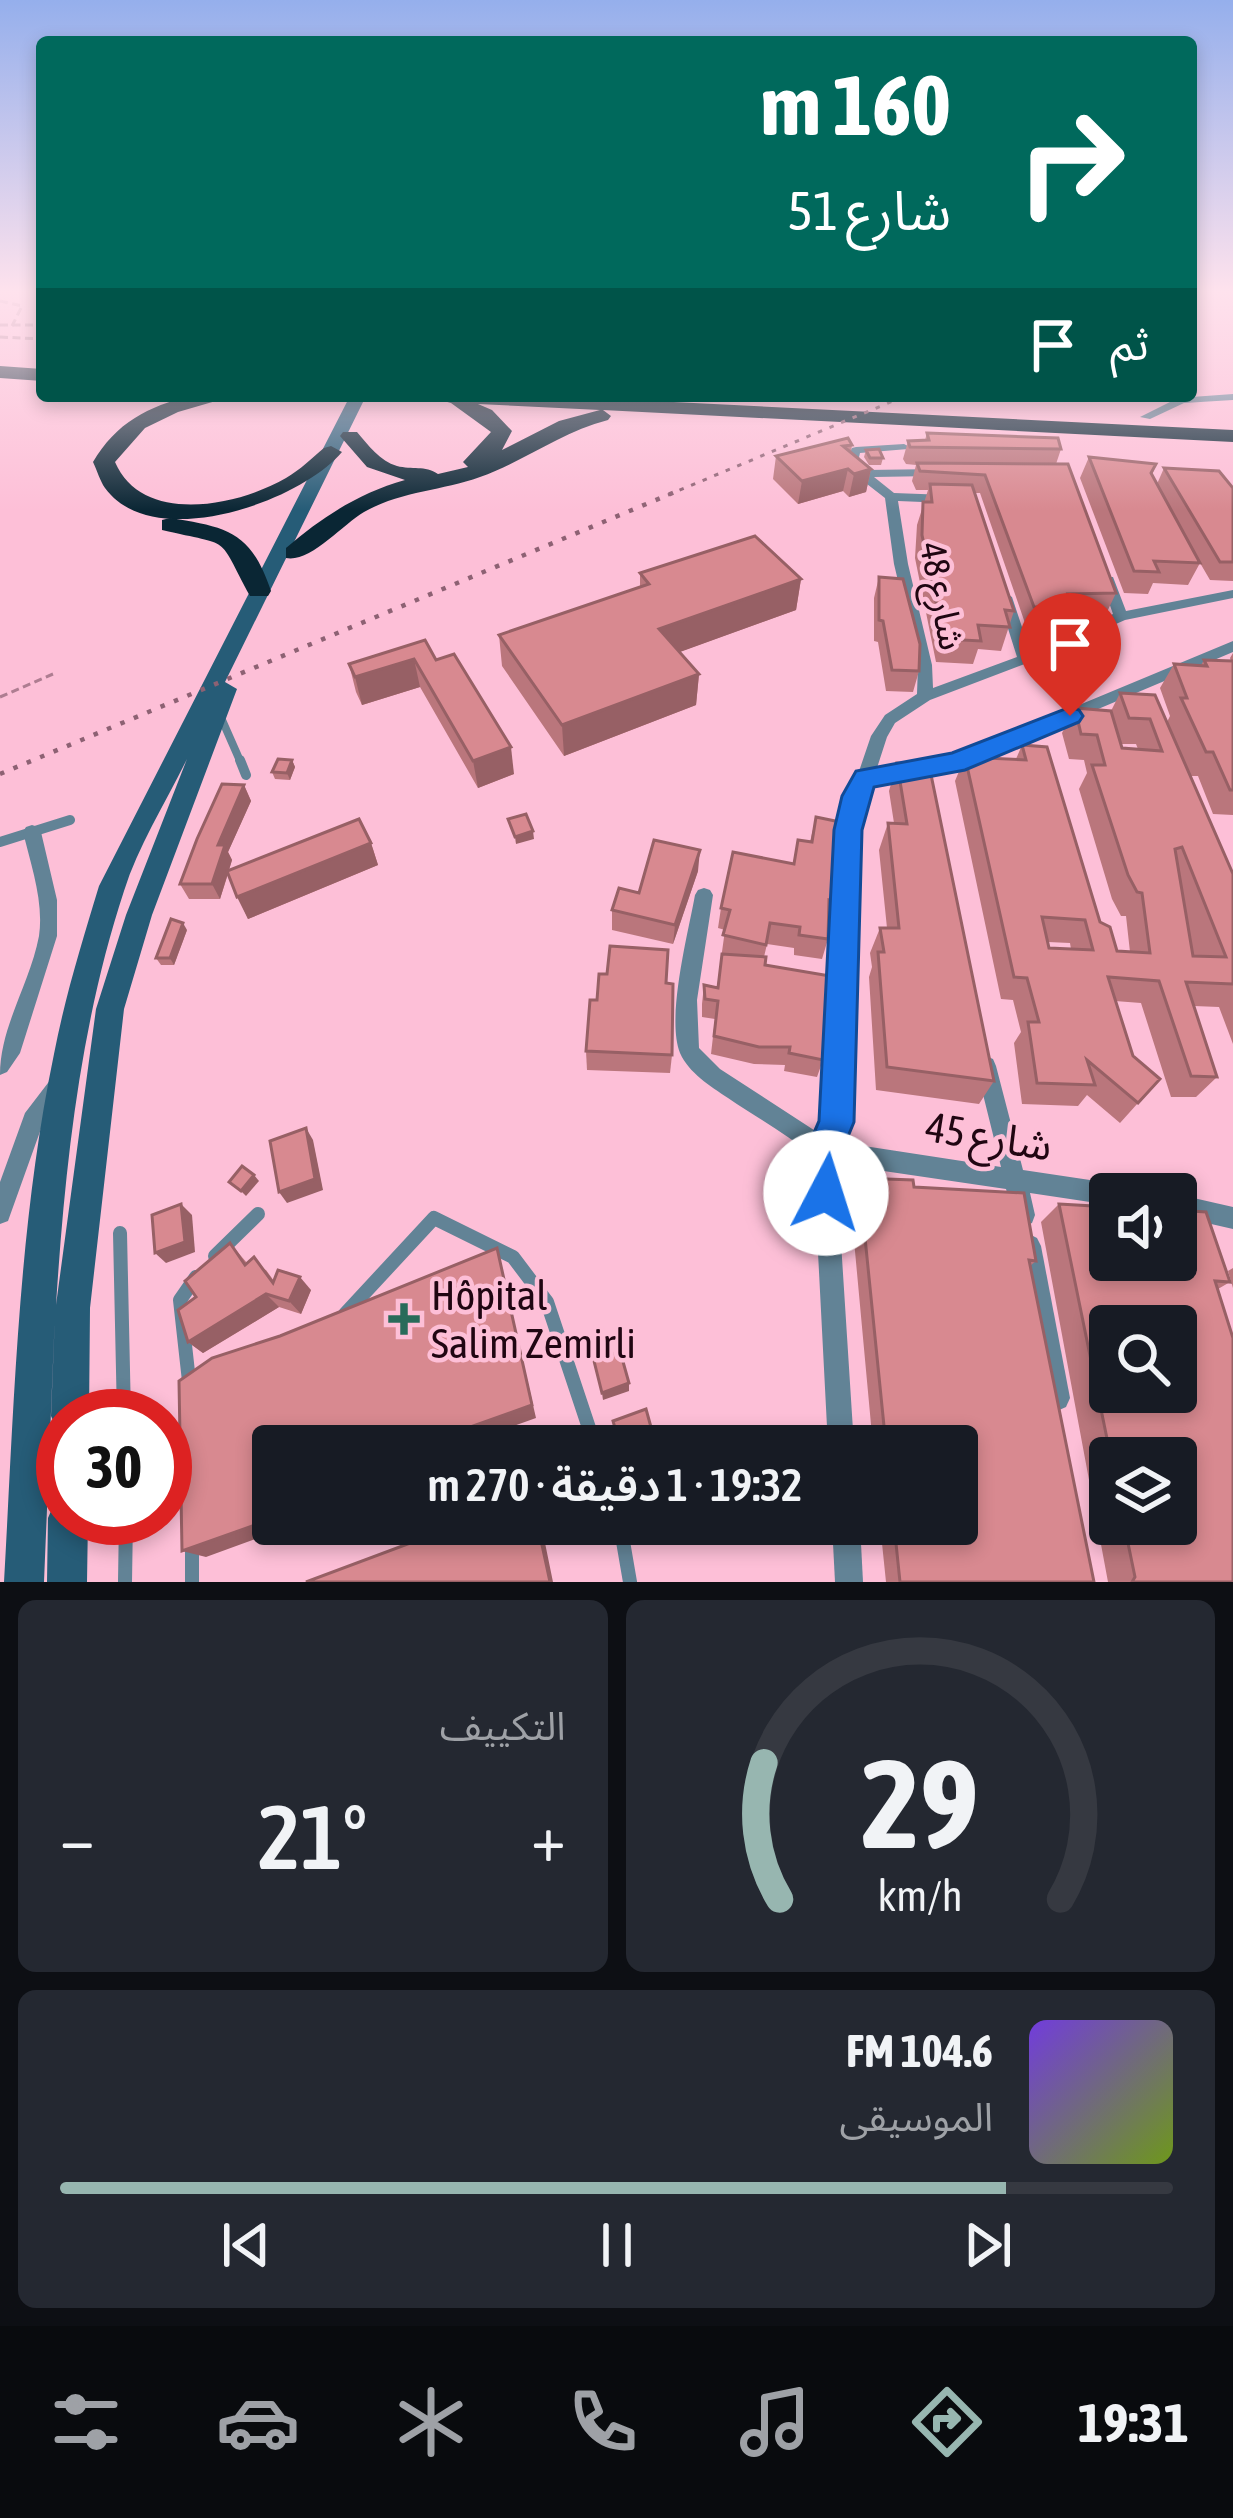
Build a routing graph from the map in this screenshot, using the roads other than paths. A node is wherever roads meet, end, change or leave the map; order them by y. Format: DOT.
graph roads {
  1 [pos="0,372"];
  2 [pos="36,375"];
  3 [pos="1233,398"];
  4 [pos="1197,399"];
  5 [pos="150,402"];
  6 [pos="199,402"];
  7 [pos="357,402"];
  8 [pos="366,402"];
  9 [pos="444,402"];
  10 [pos="552,402"];
  11 [pos="1178,402"];
  12 [pos="717,403"];
  13 [pos="669,408"];
  14 [pos="1146,417"];
  15 [pos="1233,422"];
  16 [pos="351,427"];
  17 [pos="1233,436"];
  18 [pos="904,446"];
  19 [pos="331,452"];
  20 [pos="952,472"];
  21 [pos="862,474"];
  22 [pos="891,497"];
  23 [pos="973,500"];
  24 [pos="293,554"];
  25 [pos="1099,556"];
  26 [pos="1196,577"];
  27 [pos="259,591"];
  28 [pos="1003,591"];
  29 [pos="1233,594"];
  30 [pos="1207,598"];
  31 [pos="1121,616"];
  32 [pos="251,620"];
  33 [pos="1233,646"];
  34 [pos="1216,657"];
  35 [pos="1025,659"];
  36 [pos="1225,674"];
  37 [pos="1140,688"];
  38 [pos="925,696"];
  39 [pos="208,708"];
  40 [pos="1149,710"];
  41 [pos="1036,730"];
  42 [pos="1042,751"];
  43 [pos="246,776"];
  44 [pos="866,778"];
  45 [pos="70,820"];
  46 [pos="32,832"];
  47 [pos="0,842"];
  48 [pos="704,895"];
  49 [pos="982,1044"];
  50 [pos="0,1065"];
  51 [pos="66,1076"];
  52 [pos="824,1151"];
  53 [pos="1017,1179"];
  54 [pos="1089,1191"];
  55 [pos="2,1205"];
  56 [pos="258,1214"];
  57 [pos="1197,1216"];
  58 [pos="1233,1218"];
  59 [pos="121,1233"];
  60 [pos="343,1316"];
  61 [pos="205,1379"];
  62 [pos="71,1389"];
  63 [pos="124,1389"];
  64 [pos="588,1425"];
  65 [pos="841,1425"];
  66 [pos="1062,1425"];
  67 [pos="68,1545"];
  68 [pos="126,1545"];
  69 [pos="191,1545"];
  70 [pos="624,1545"];
  71 [pos="847,1545"];
  72 [pos="24,1582"];
  73 [pos="67,1582"];
  74 [pos="125,1582"];
  75 [pos="192,1582"];
  76 [pos="630,1582"];
  77 [pos="849,1582"];
  1 -- 2 [label="highway"];
  3 -- 4 [label="street"];
  5 -- 27 [label="highway"];
  6 -- 19 [label="highway"];
  7 -- 16 [label="main road"];
  8 -- 16 [label="main road"];
  9 -- 16 [label="highway"];
  10 -- 13 [label="highway"];
  11 -- 14 [label="street"];
  12 -- 13 [label="highway"];
  12 -- 14 [label="highway"];
  12 -- 17 [label="highway"];
  13 -- 24 [label="highway"];
  14 -- 15 [label="highway"];
  16 -- 19 [label="main road"];
  16 -- 24 [label="main road"];
  18 -- 21 [label="street"];
  19 -- 27 [label="main road"];
  20 -- 21 [label="street"];
  21 -- 22 [label="street, شارع 48"];
  22 -- 23 [label="street"];
  22 -- 38 [label="street, شارع 48"];
  24 -- 32 [label="main road"];
  25 -- 31 [label="street"];
  26 -- 30 [label="street"];
  27 -- 32 [label="main road"];
  28 -- 35 [label="street"];
  29 -- 30 [label="street"];
  30 -- 31 [label="street"];
  31 -- 35 [label="street"];
  32 -- 39 [label="main road"];
  33 -- 34 [label="street"];
  34 -- 36 [label="street"];
  34 -- 37 [label="street"];
  35 -- 38 [label="street"];
  37 -- 40 [label="street"];
  37 -- 41 [label="street"];
  38 -- 44 [label="street, شارع 48"];
  39 -- 43 [label="lane"];
  39 -- 51 [label="main road"];
  39 -- 62 [label="main road"];
  41 -- 42 [label="street"];
  41 -- 44 [label="street"];
  44 -- 52 [label="street, شارع 48"];
  45 -- 46 [label="lane"];
  46 -- 47 [label="lane"];
  46 -- 50 [label="street"];
  48 -- 52 [label="street"];
  49 -- 53 [label="street"];
  51 -- 55 [label="street"];
  51 -- 72 [label="main road"];
  52 -- 53 [label="street, شارع 45"];
  52 -- 65 [label="street, شارع 48"];
  53 -- 54 [label="street, شارع 45"];
  53 -- 66 [label="street"];
  56 -- 61 [label="lane"];
  57 -- 58 [label="street"];
  59 -- 63 [label="lane"];
  60 -- 64 [label="lane"];
  67 -- 73 [label="main road"];
  68 -- 74 [label="lane"];
  69 -- 75 [label="lane"];
  70 -- 76 [label="lane"];
  71 -- 77 [label="street"];
}
